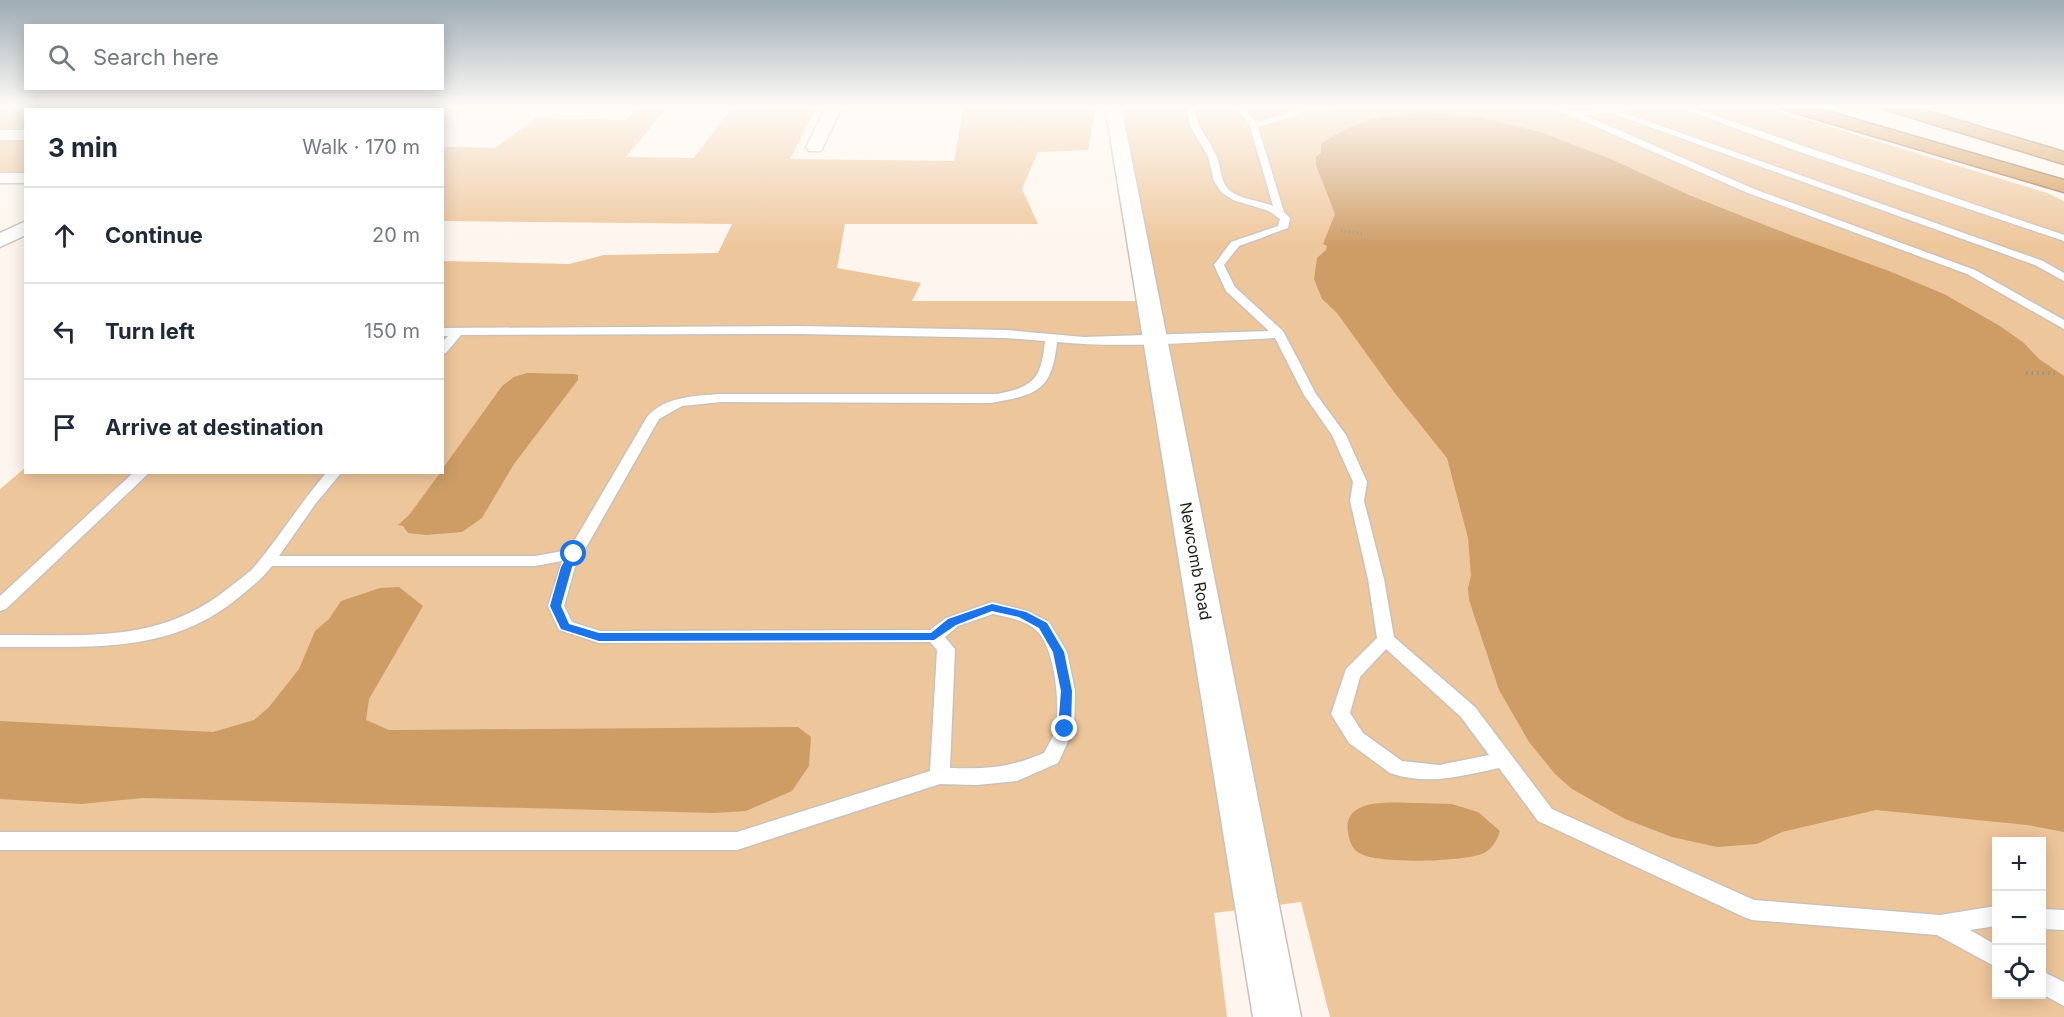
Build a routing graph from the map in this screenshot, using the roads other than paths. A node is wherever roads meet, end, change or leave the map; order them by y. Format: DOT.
graph roads {
  1 [pos="1122,152"];
  2 [pos="1210,152"];
  3 [pos="1260,152"];
  4 [pos="1663,152"];
  5 [pos="1728,152"];
  6 [pos="1810,152"];
  7 [pos="1952,152"];
  8 [pos="1964,152"];
  9 [pos="0,178"];
  10 [pos="24,178"];
  11 [pos="2064,185"];
  12 [pos="1279,212"];
  13 [pos="24,228"];
  14 [pos="2064,238"];
  15 [pos="0,241"];
  16 [pos="2064,278"];
  17 [pos="2064,325"];
  18 [pos="444,332"];
  19 [pos="458,332"];
  20 [pos="1279,334"];
  21 [pos="1051,339"];
  22 [pos="1157,340"];
  23 [pos="444,348"];
  24 [pos="141,474"];
  25 [pos="332,474"];
  26 [pos="574,554"];
  27 [pos="267,561"];
  28 [pos="0,605"];
  29 [pos="934,636"];
  30 [pos="1386,639"];
  31 [pos="0,641"];
  32 [pos="1503,760"];
  33 [pos="940,776"];
  34 [pos="0,841"];
  35 [pos="1992,917"];
  36 [pos="2046,919"];
  37 [pos="2064,920"];
  38 [pos="1940,925"];
  39 [pos="1992,955"];
  40 [pos="2046,984"];
  41 [pos="2064,995"];
  42 [pos="1277,1017"];
  1 -- 22 [label="street, Newcomb Road"];
  2 -- 12 [label="lane"];
  3 -- 12 [label="lane"];
  4 -- 17 [label="lane"];
  5 -- 16 [label="lane"];
  6 -- 14 [label="lane"];
  7 -- 11 [label="highway"];
  8 -- 11 [label="highway"];
  9 -- 10 [label="street"];
  12 -- 20 [label="lane"];
  13 -- 15 [label="street"];
  18 -- 19 [label="lane"];
  19 -- 21 [label="lane"];
  19 -- 23 [label="lane"];
  20 -- 22 [label="lane"];
  20 -- 30 [label="lane"];
  21 -- 22 [label="lane"];
  21 -- 26 [label="lane"];
  22 -- 42 [label="street, Newcomb Road"];
  24 -- 28 [label="lane"];
  25 -- 27 [label="lane"];
  26 -- 27 [label="lane"];
  26 -- 29 [label="lane"];
  27 -- 31 [label="lane"];
  29 -- 33 [label="lane"];
  29 -- 33 [label="lane"];
  30 -- 32 [label="lane"];
  30 -- 32 [label="lane"];
  32 -- 38 [label="lane"];
  33 -- 34 [label="lane"];
  35 -- 38 [label="lane"];
  36 -- 37 [label="lane"];
  38 -- 39 [label="lane"];
  40 -- 41 [label="lane"];
}
